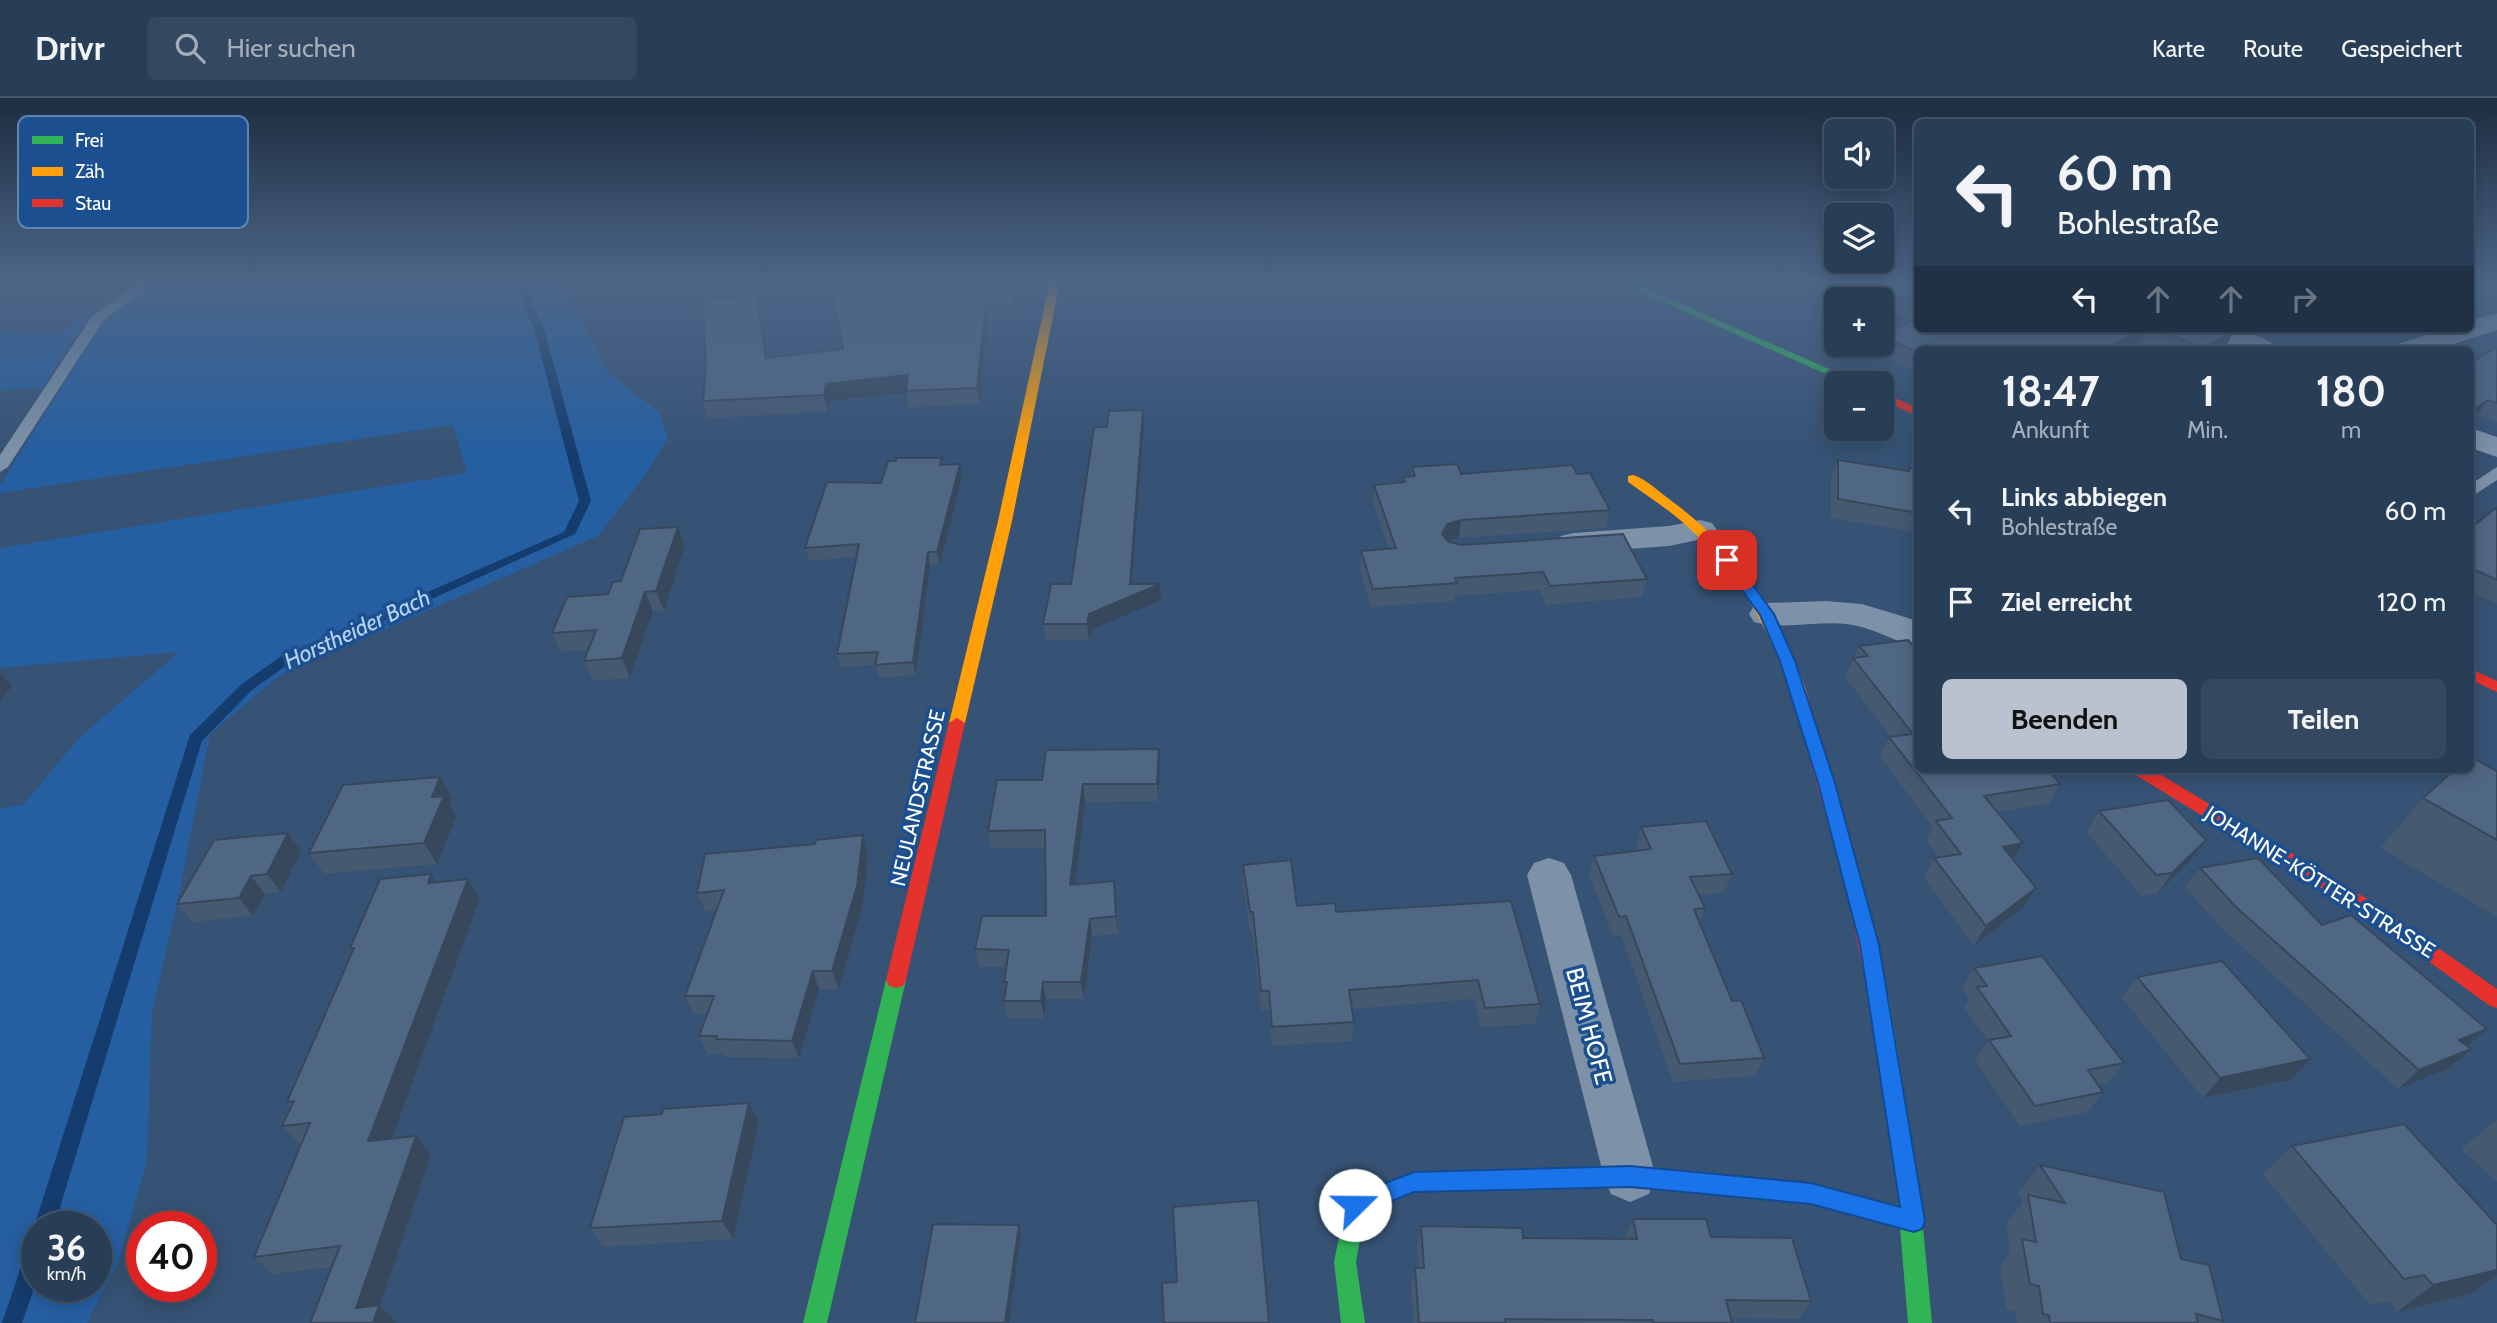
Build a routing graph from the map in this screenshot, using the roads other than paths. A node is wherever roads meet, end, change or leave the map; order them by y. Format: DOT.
graph roads {
  1 [pos="85,338"];
  2 [pos="1043,338"];
  3 [pos="1752,338"];
  4 [pos="2234,338"];
  5 [pos="2444,338"];
  6 [pos="2254,346"];
  7 [pos="2420,346"];
  8 [pos="1827,371"];
  9 [pos="1894,401"];
  10 [pos="1914,410"];
  11 [pos="2474,438"];
  12 [pos="2497,448"];
  13 [pos="0,467"];
  14 [pos="2497,472"];
  15 [pos="1633,479"];
  16 [pos="2474,490"];
  17 [pos="1700,530"];
  18 [pos="1538,545"];
  19 [pos="1767,614"];
  20 [pos="1914,634"];
  21 [pos="2474,676"];
  22 [pos="2497,687"];
  23 [pos="2145,773"];
  24 [pos="1549,875"];
  25 [pos="2497,1000"];
  26 [pos="1630,1177"];
  27 [pos="1914,1221"];
  28 [pos="816,1323"];
  29 [pos="1353,1323"];
  30 [pos="1920,1323"];
  1 -- 13 [label="lane"];
  2 -- 28 [label="street, NEULANDSTRASSE"];
  3 -- 8 [label="street"];
  4 -- 6 [label="street"];
  5 -- 7 [label="street"];
  9 -- 10 [label="street"];
  11 -- 12 [label="street"];
  14 -- 16 [label="lane"];
  15 -- 17 [label="street"];
  17 -- 18 [label="street"];
  17 -- 19 [label="street"];
  19 -- 20 [label="street"];
  19 -- 27 [label="street"];
  21 -- 22 [label="street"];
  23 -- 25 [label="street, JOHANNE-KÖTTER-STRASSE"];
  24 -- 26 [label="street, BEIM HOFE"];
  26 -- 27 [label="street"];
  26 -- 29 [label="street"];
  27 -- 30 [label="street"];
}
